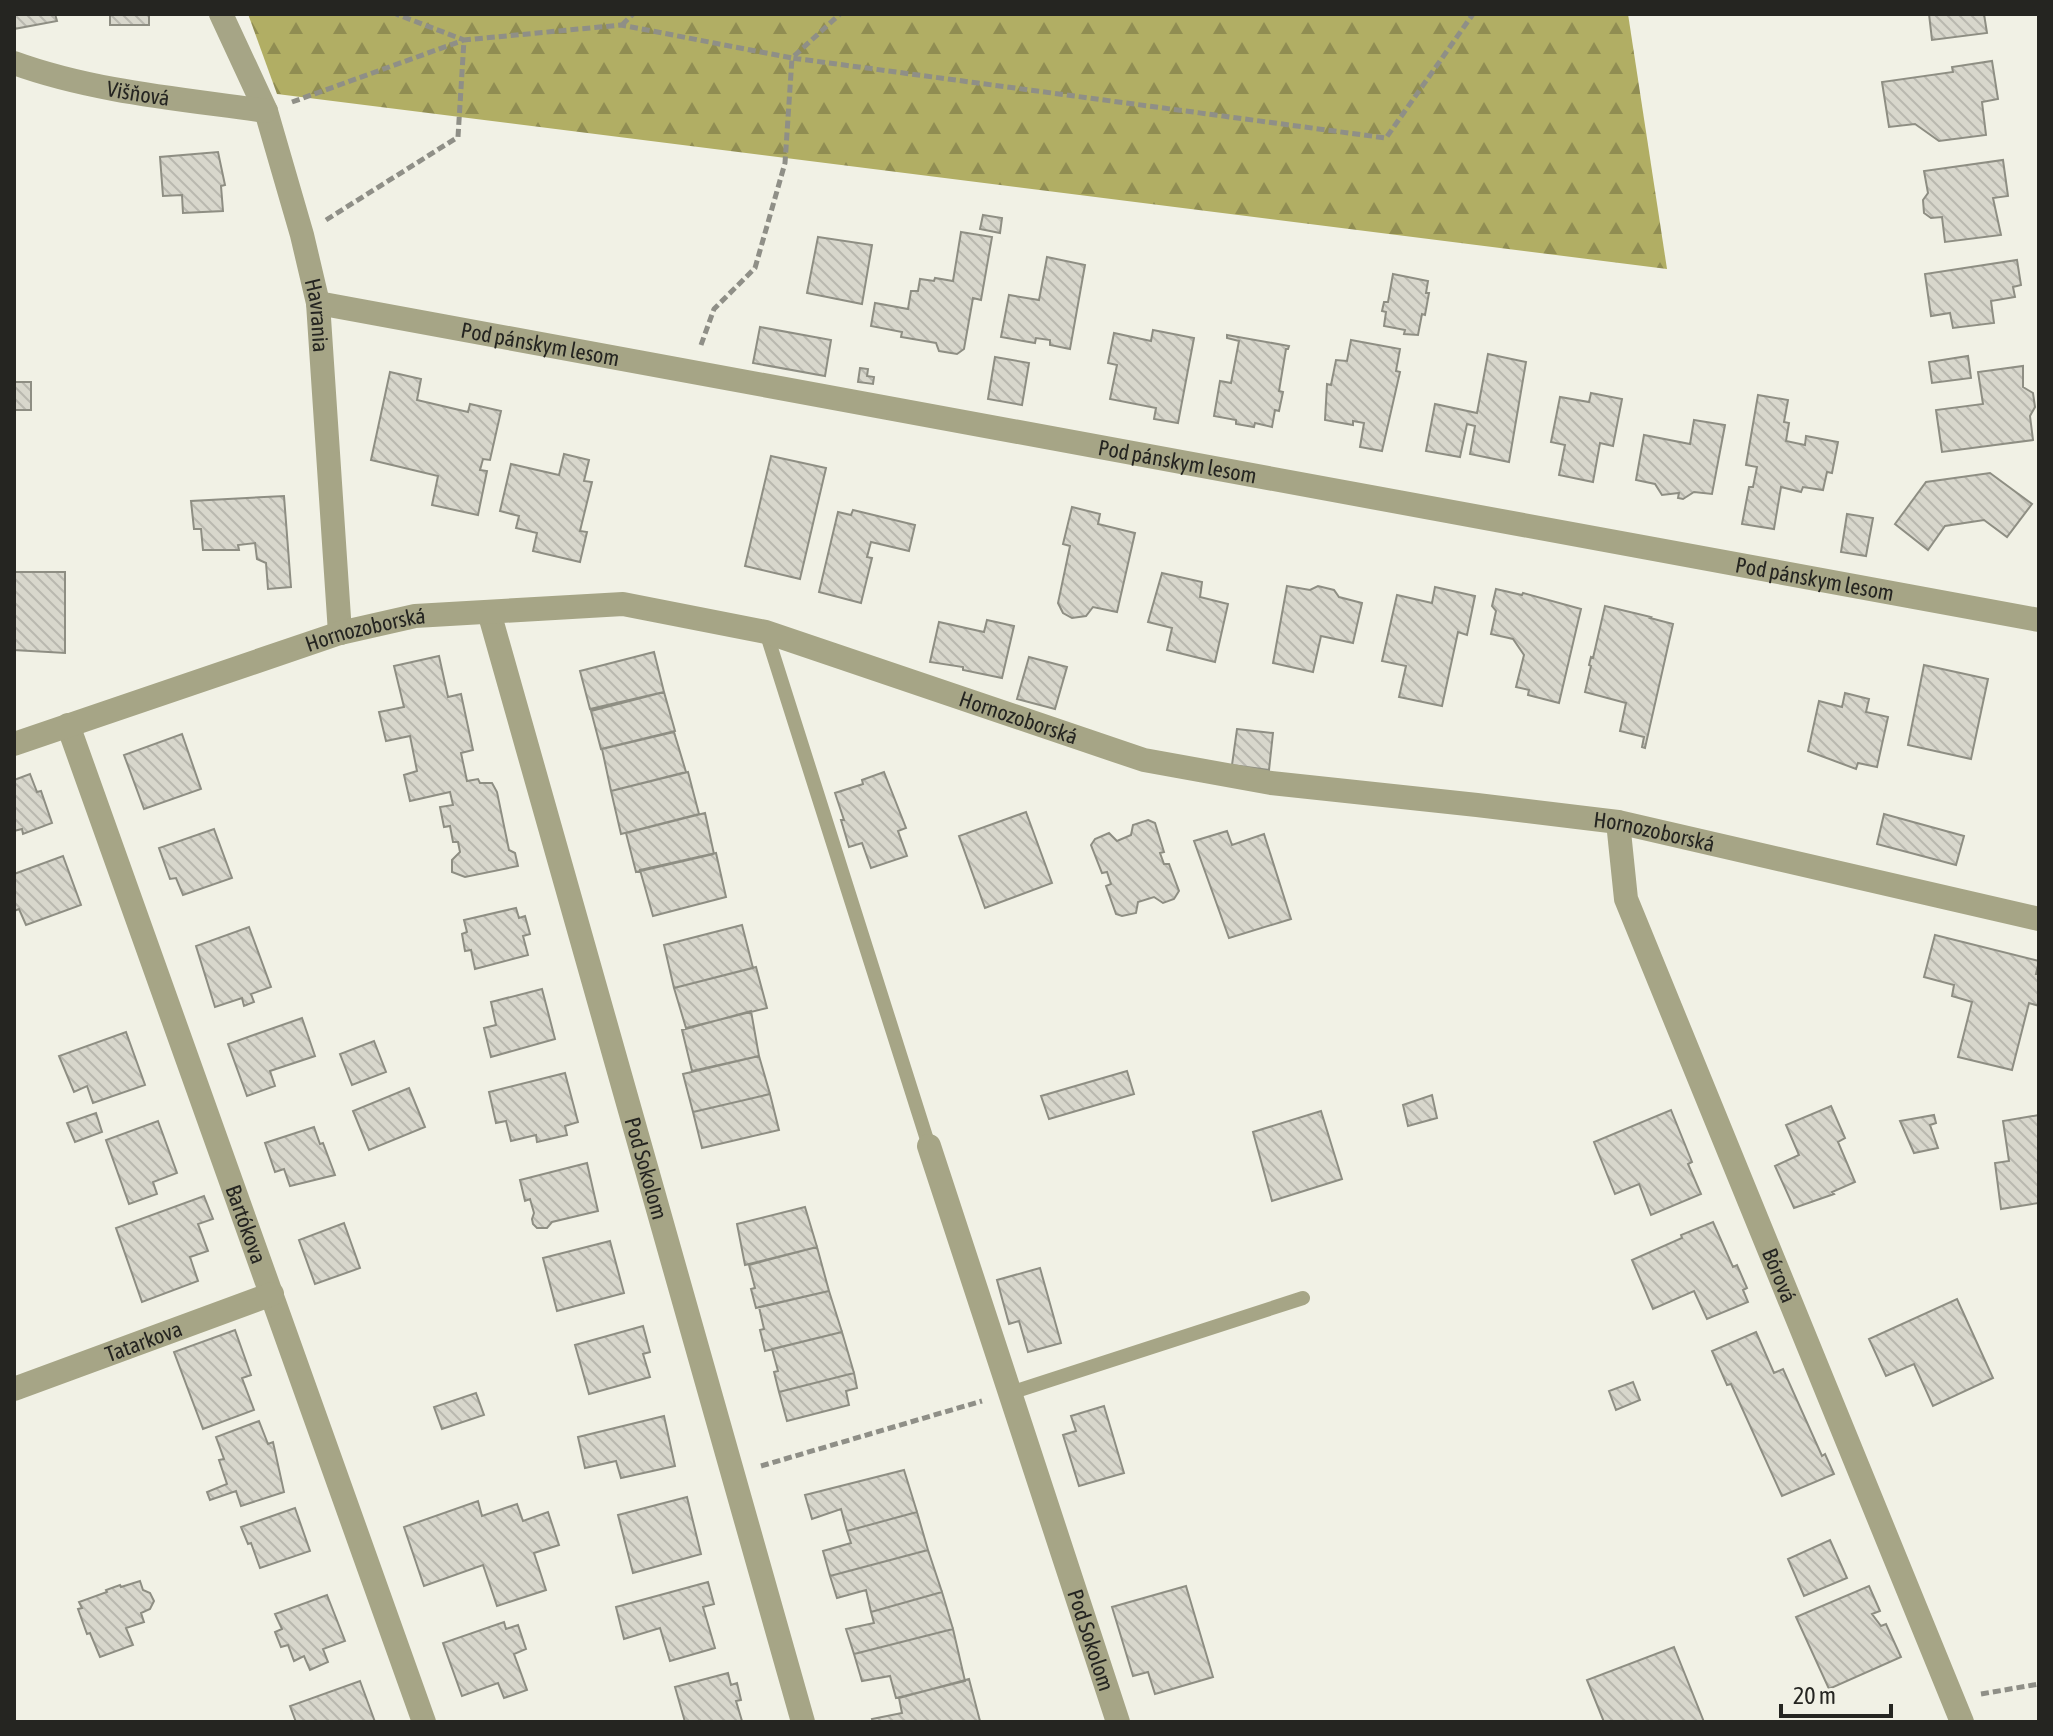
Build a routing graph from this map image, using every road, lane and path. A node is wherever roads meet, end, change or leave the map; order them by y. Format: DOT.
graph roads {
  1 [pos="221,14"];
  2 [pos="396,14"];
  3 [pos="633,14"];
  4 [pos="840,14"];
  5 [pos="1473,14"];
  6 [pos="621,25"];
  7 [pos="464,40"];
  8 [pos="792,58"];
  9 [pos="14,63"];
  10 [pos="266,111"];
  11 [pos="302,235"];
  12 [pos="318,303"];
  13 [pos="692,372"];
  14 [pos="489,612"];
  15 [pos="2039,620"];
  16 [pos="766,632"];
  17 [pos="340,633"];
  18 [pos="68,725"];
  19 [pos="14,744"];
  20 [pos="1618,822"];
  21 [pos="2039,919"];
  22 [pos="929,1146"];
  23 [pos="272,1294"];
  24 [pos="1303,1298"];
  25 [pos="14,1389"];
  26 [pos="1010,1393"];
  27 [pos="733,1476"];
  28 [pos="2039,1684"];
  29 [pos="1957,1711"];
  30 [pos="424,1722"];
  31 [pos="803,1722"];
  32 [pos="1118,1722"];
  1 -- 10 [label="street, Havrania"];
  2 -- 7 [label="path"];
  3 -- 6 [label="path"];
  4 -- 8 [label="path"];
  5 -- 8 [label="path"];
  6 -- 7 [label="path"];
  6 -- 8 [label="path"];
  7 -- 10 [label="path"];
  7 -- 11 [label="path"];
  8 -- 13 [label="path"];
  9 -- 10 [label="street, Višňová"];
  10 -- 11 [label="street, Havrania"];
  11 -- 12 [label="street, Havrania"];
  12 -- 13 [label="street, Pod pánskym lesom"];
  12 -- 17 [label="street, Havrania"];
  13 -- 15 [label="street, Pod pánskym lesom"];
  14 -- 16 [label="street, Hornozoborská"];
  14 -- 17 [label="street, Hornozoborská"];
  14 -- 27 [label="street, Pod Sokolom"];
  16 -- 20 [label="street, Hornozoborská"];
  16 -- 22 [label="lane"];
  17 -- 18 [label="street, Hornozoborská"];
  18 -- 19 [label="street, Hornozoborská"];
  18 -- 23 [label="street, Bartókova"];
  20 -- 21 [label="street, Hornozoborská"];
  20 -- 29 [label="street, Bórová"];
  22 -- 26 [label="street, Pod Sokolom"];
  23 -- 25 [label="street, Tatarkova"];
  23 -- 30 [label="street, Bartókova"];
  24 -- 26 [label="lane"];
  26 -- 27 [label="path"];
  26 -- 32 [label="street, Pod Sokolom"];
  27 -- 31 [label="street, Pod Sokolom"];
  28 -- 29 [label="path"];
}
